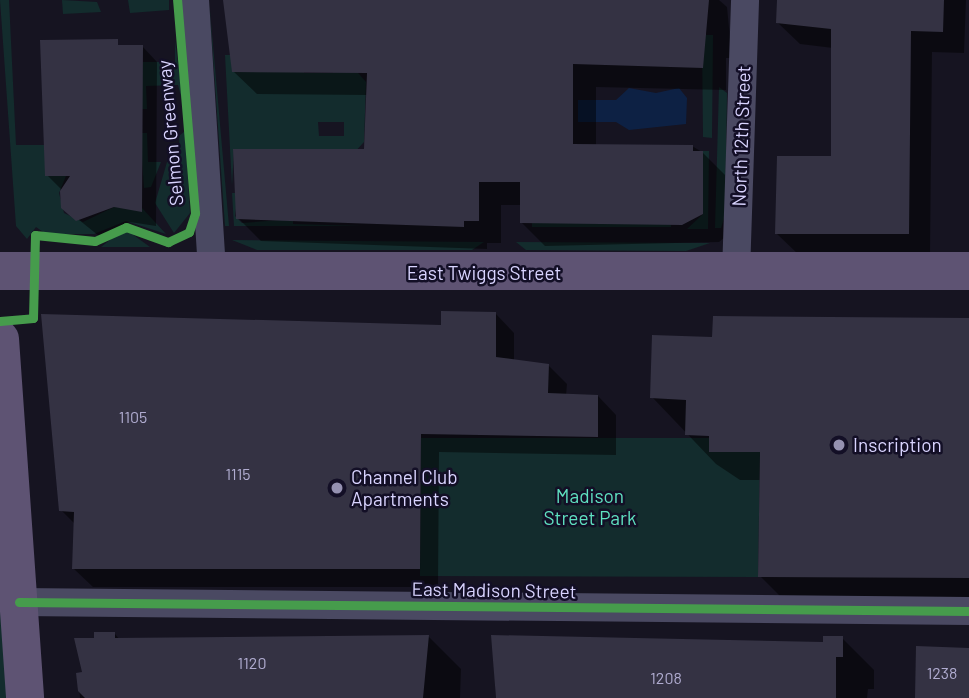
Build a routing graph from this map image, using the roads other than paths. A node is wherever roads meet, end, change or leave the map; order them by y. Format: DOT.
graph roads {
  1 [pos="195,0"];
  2 [pos="745,0"];
  3 [pos="0,271"];
  4 [pos="969,271"];
  5 [pos="212,272"];
  6 [pos="736,273"];
  7 [pos="0,339"];
  8 [pos="19,603"];
  9 [pos="969,611"];
  10 [pos="25,698"];
  1 -- 5 [label="street"];
  2 -- 6 [label="street, North 12th Street"];
  3 -- 5 [label="main road, East Twiggs Street"];
  4 -- 6 [label="main road, East Twiggs Street"];
  5 -- 6 [label="main road, East Twiggs Street"];
  7 -- 8 [label="main road"];
  8 -- 9 [label="street, East Madison Street"];
  8 -- 10 [label="main road"];
}
